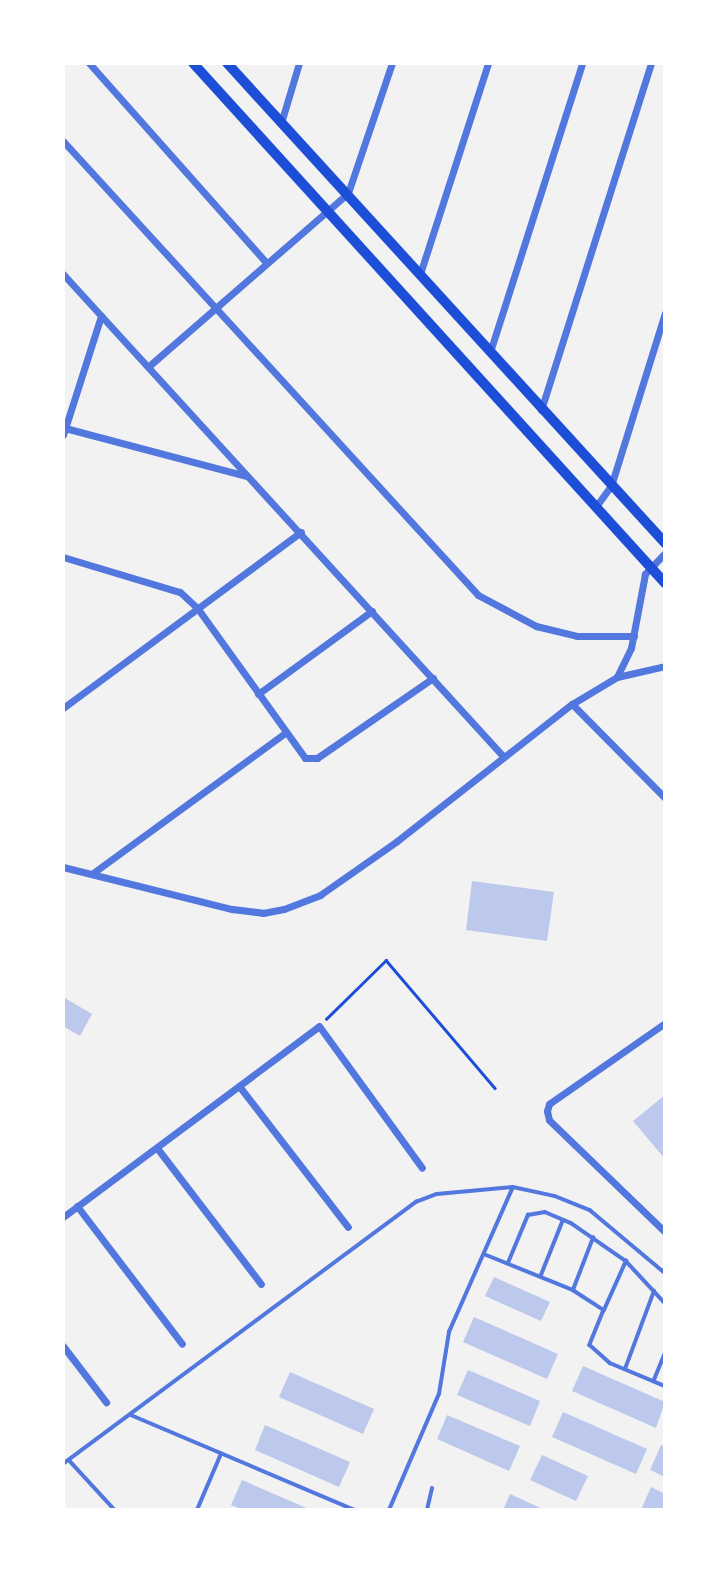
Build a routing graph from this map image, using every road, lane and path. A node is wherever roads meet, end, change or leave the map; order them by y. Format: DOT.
graph roads {
  1 [pos="89,63"];
  2 [pos="192,63"];
  3 [pos="227,63"];
  4 [pos="299,63"];
  5 [pos="392,63"];
  6 [pos="488,63"];
  7 [pos="582,63"];
  8 [pos="651,63"];
  9 [pos="281,123"];
  10 [pos="63,141"];
  11 [pos="348,193"];
  12 [pos="327,211"];
  13 [pos="265,261"];
  14 [pos="63,274"];
  15 [pos="420,274"];
  16 [pos="212,309"];
  17 [pos="665,313"];
  18 [pos="102,316"];
  19 [pos="491,352"];
  20 [pos="149,366"];
  21 [pos="541,411"];
  22 [pos="64,431"];
  23 [pos="248,476"];
  24 [pos="611,485"];
  25 [pos="597,505"];
  26 [pos="301,532"];
  27 [pos="665,543"];
  28 [pos="665,553"];
  29 [pos="63,557"];
  30 [pos="651,568"];
  31 [pos="665,583"];
  32 [pos="198,609"];
  33 [pos="372,611"];
  34 [pos="634,636"];
  35 [pos="665,666"];
  36 [pos="433,677"];
  37 [pos="617,677"];
  38 [pos="258,694"];
  39 [pos="572,704"];
  40 [pos="63,708"];
  41 [pos="285,733"];
  42 [pos="503,756"];
  43 [pos="665,798"];
  44 [pos="63,867"];
  45 [pos="93,873"];
  46 [pos="665,1023"];
  47 [pos="319,1026"];
  48 [pos="239,1086"];
  49 [pos="495,1088"];
  50 [pos="157,1148"];
  51 [pos="422,1168"];
  52 [pos="513,1187"];
  53 [pos="78,1206"];
  54 [pos="63,1217"];
  55 [pos="563,1220"];
  56 [pos="348,1227"];
  57 [pos="665,1232"];
  58 [pos="593,1238"];
  59 [pos="484,1254"];
  60 [pos="626,1261"];
  61 [pos="508,1263"];
  62 [pos="665,1273"];
  63 [pos="541,1275"];
  64 [pos="261,1284"];
  65 [pos="573,1290"];
  66 [pos="654,1291"];
  67 [pos="665,1303"];
  68 [pos="604,1310"];
  69 [pos="182,1344"];
  70 [pos="63,1346"];
  71 [pos="665,1353"];
  72 [pos="625,1369"];
  73 [pos="654,1381"];
  74 [pos="665,1386"];
  75 [pos="106,1402"];
  76 [pos="131,1415"];
  77 [pos="222,1453"];
  78 [pos="69,1460"];
  79 [pos="63,1464"];
  80 [pos="432,1489"];
  81 [pos="115,1510"];
  82 [pos="197,1510"];
  83 [pos="355,1510"];
  84 [pos="389,1510"];
  85 [pos="427,1510"];
  1 -- 13 [label="street"];
  2 -- 12 [label="main road"];
  3 -- 9 [label="main road"];
  4 -- 9 [label="street"];
  5 -- 11 [label="street"];
  6 -- 15 [label="street"];
  7 -- 19 [label="street"];
  8 -- 21 [label="street"];
  9 -- 11 [label="main road"];
  10 -- 16 [label="street"];
  11 -- 12 [label="street"];
  11 -- 15 [label="main road"];
  12 -- 13 [label="street"];
  12 -- 25 [label="main road"];
  13 -- 16 [label="street"];
  14 -- 18 [label="street"];
  15 -- 19 [label="main road"];
  16 -- 20 [label="street"];
  16 -- 34 [label="street"];
  17 -- 24 [label="street"];
  18 -- 20 [label="street"];
  18 -- 22 [label="street"];
  19 -- 21 [label="main road"];
  20 -- 23 [label="street"];
  21 -- 24 [label="main road"];
  22 -- 23 [label="street"];
  23 -- 26 [label="street"];
  24 -- 25 [label="street"];
  24 -- 27 [label="main road"];
  25 -- 30 [label="main road"];
  26 -- 32 [label="street"];
  26 -- 33 [label="street"];
  28 -- 30 [label="street"];
  29 -- 32 [label="street"];
  30 -- 31 [label="main road"];
  30 -- 34 [label="street"];
  32 -- 38 [label="street"];
  32 -- 40 [label="street"];
  33 -- 36 [label="street"];
  33 -- 38 [label="street"];
  34 -- 37 [label="street"];
  35 -- 37 [label="street"];
  36 -- 41 [label="street"];
  36 -- 42 [label="street"];
  37 -- 39 [label="street"];
  38 -- 41 [label="street"];
  39 -- 42 [label="street"];
  39 -- 43 [label="street"];
  41 -- 45 [label="street"];
  42 -- 45 [label="street"];
  44 -- 45 [label="street"];
  46 -- 57 [label="street"];
  47 -- 48 [label="street"];
  47 -- 49 [label="path"];
  47 -- 51 [label="street"];
  48 -- 50 [label="street"];
  48 -- 56 [label="street"];
  50 -- 53 [label="street"];
  50 -- 64 [label="street"];
  52 -- 59 [label="lane"];
  52 -- 62 [label="lane"];
  52 -- 76 [label="lane"];
  53 -- 54 [label="street"];
  53 -- 69 [label="street"];
  55 -- 58 [label="lane"];
  55 -- 61 [label="lane"];
  55 -- 63 [label="lane"];
  58 -- 60 [label="lane"];
  58 -- 65 [label="lane"];
  59 -- 61 [label="lane"];
  59 -- 84 [label="lane"];
  60 -- 66 [label="lane"];
  60 -- 68 [label="lane"];
  61 -- 63 [label="lane"];
  63 -- 65 [label="lane"];
  65 -- 68 [label="lane"];
  66 -- 67 [label="lane"];
  66 -- 72 [label="lane"];
  68 -- 72 [label="lane"];
  70 -- 75 [label="street"];
  71 -- 73 [label="lane"];
  72 -- 73 [label="lane"];
  73 -- 74 [label="lane"];
  76 -- 77 [label="lane"];
  76 -- 78 [label="lane"];
  77 -- 82 [label="lane"];
  77 -- 83 [label="lane"];
  78 -- 79 [label="lane"];
  78 -- 81 [label="lane"];
  80 -- 85 [label="lane"];
}
